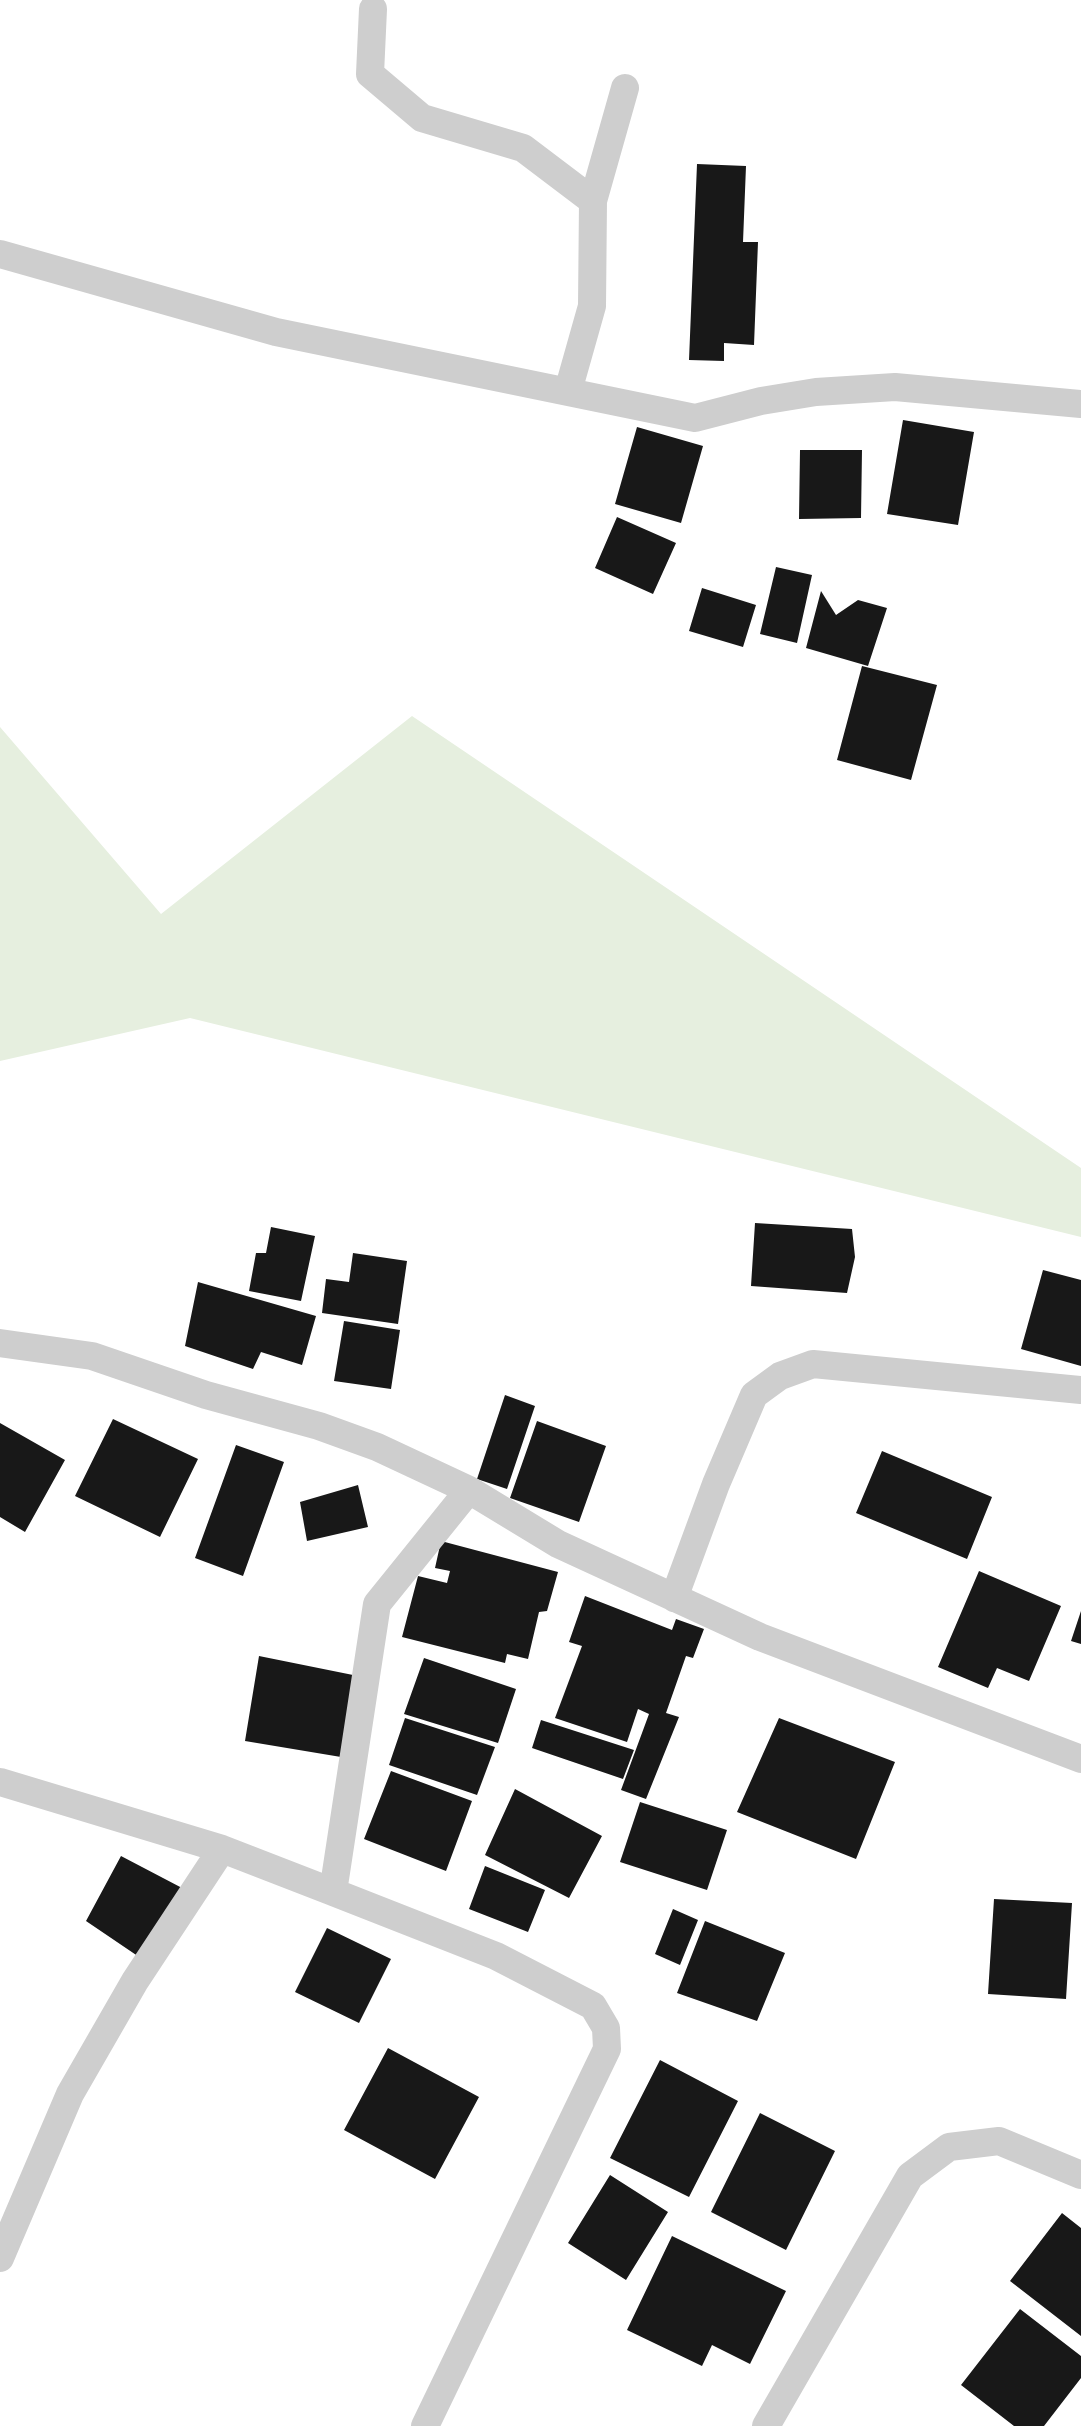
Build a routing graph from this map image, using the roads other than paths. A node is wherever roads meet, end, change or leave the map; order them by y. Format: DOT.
graph roads {
  1 [pos="373,9"];
  2 [pos="625,88"];
  3 [pos="593,201"];
  4 [pos="0,254"];
  5 [pos="568,391"];
  6 [pos="1081,404"];
  7 [pos="0,1343"];
  8 [pos="1081,1390"];
  9 [pos="470,1490"];
  10 [pos="674,1598"];
  11 [pos="1081,1758"];
  12 [pos="0,1782"];
  13 [pos="222,1849"];
  14 [pos="333,1892"];
  15 [pos="1081,2175"];
  16 [pos="0,2258"];
  17 [pos="425,2426"];
  18 [pos="766,2426"];
  1 -- 3 [label="street"];
  2 -- 3 [label="street"];
  3 -- 5 [label="street"];
  4 -- 5 [label="street"];
  5 -- 6 [label="street"];
  7 -- 9 [label="street"];
  8 -- 10 [label="street"];
  9 -- 10 [label="street"];
  9 -- 14 [label="street"];
  10 -- 11 [label="street"];
  12 -- 13 [label="street"];
  13 -- 14 [label="street"];
  13 -- 16 [label="street"];
  14 -- 17 [label="street"];
  15 -- 18 [label="street"];
}
